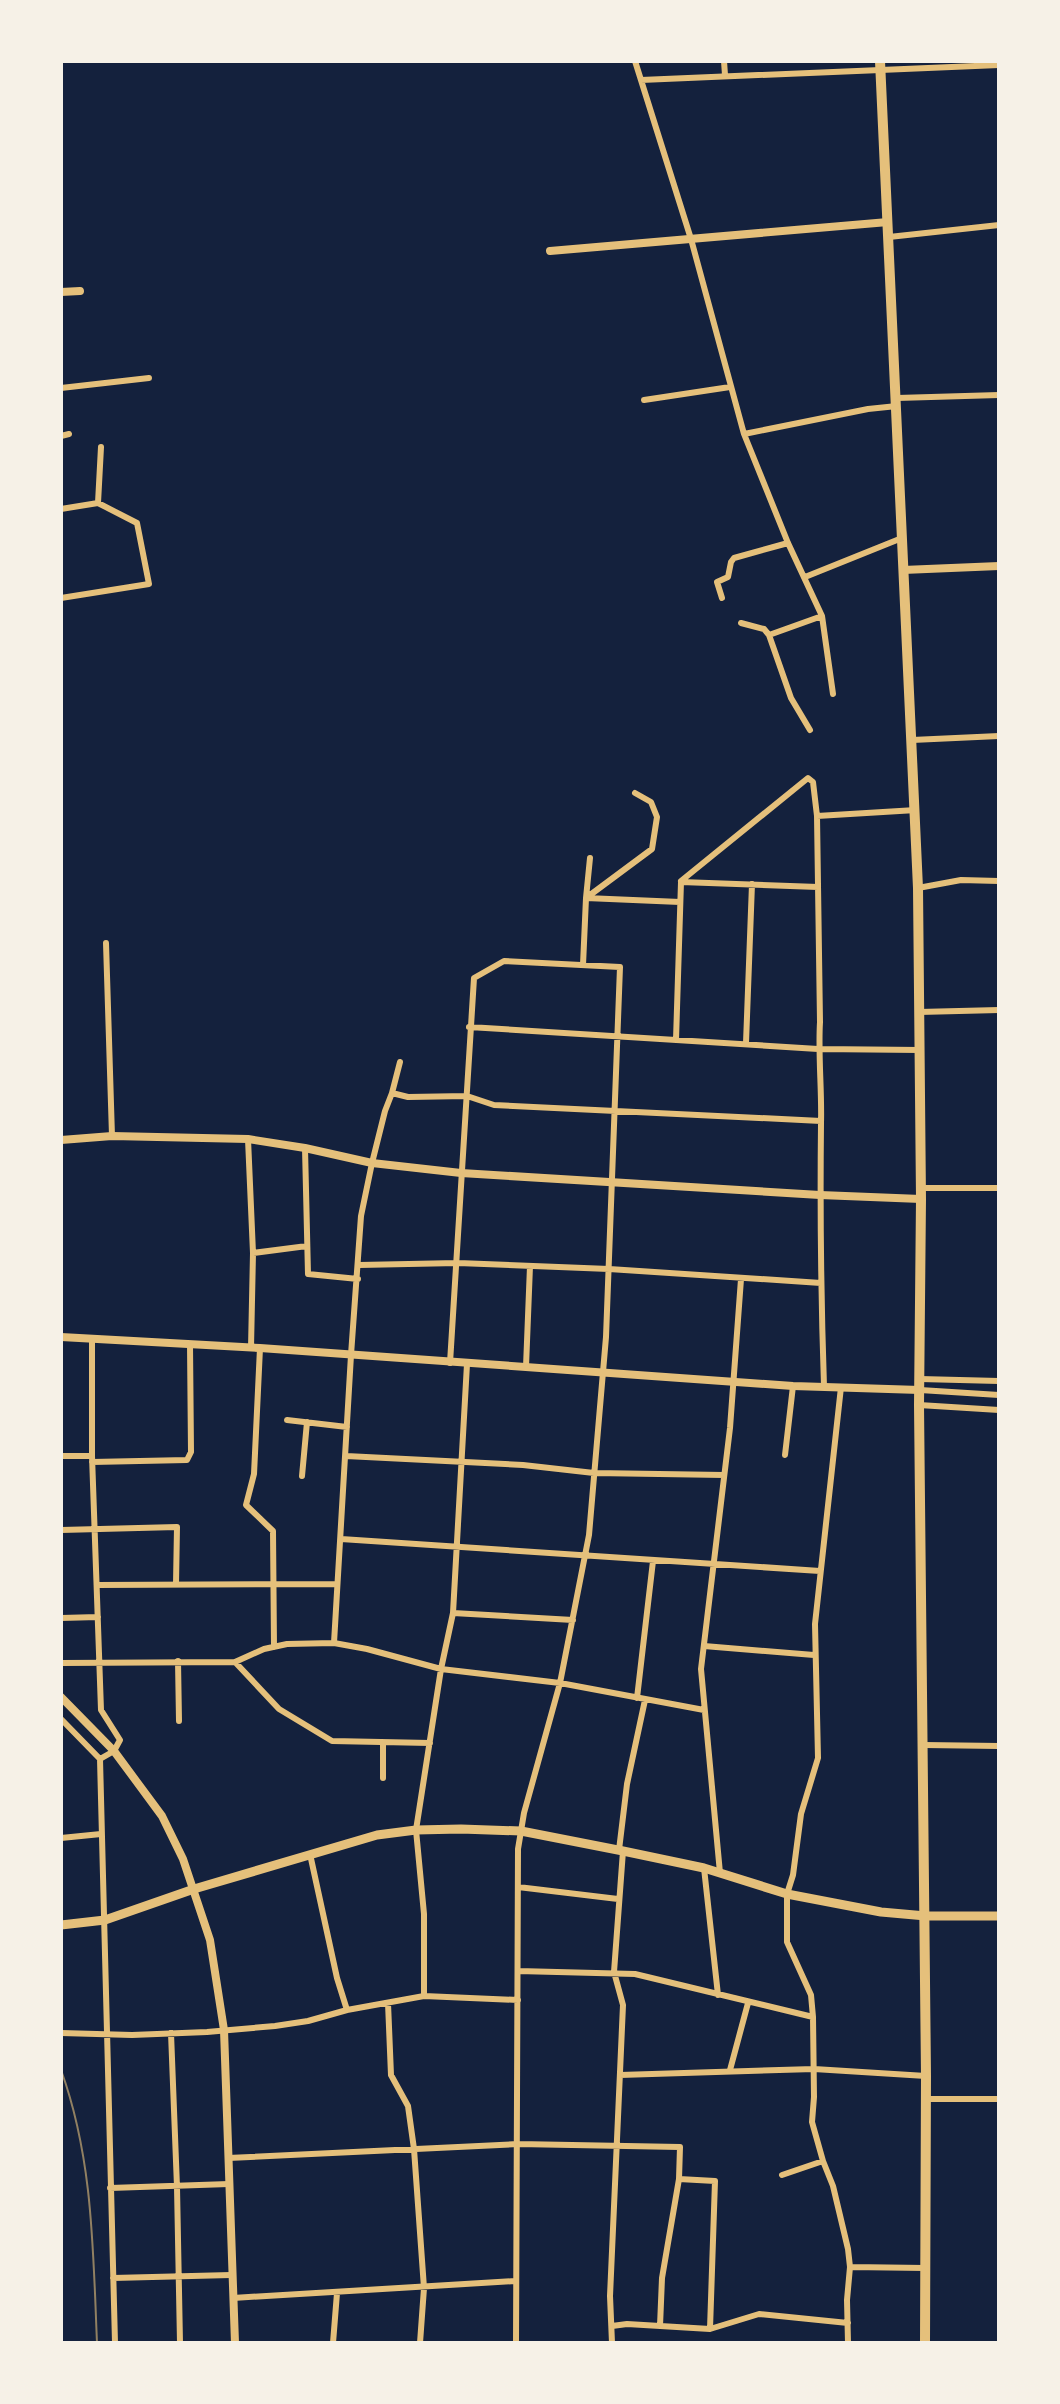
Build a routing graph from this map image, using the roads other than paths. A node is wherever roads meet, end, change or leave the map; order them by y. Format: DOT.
graph roads {
  1 [pos="635,61"];
  2 [pos="724,61"];
  3 [pos="880,65"];
  4 [pos="999,65"];
  5 [pos="725,75"];
  6 [pos="641,80"];
  7 [pos="888,222"];
  8 [pos="999,225"];
  9 [pos="888,237"];
  10 [pos="691,239"];
  11 [pos="550,251"];
  12 [pos="80,291"];
  13 [pos="61,292"];
  14 [pos="149,378"];
  15 [pos="730,387"];
  16 [pos="61,388"];
  17 [pos="999,396"];
  18 [pos="644,400"];
  19 [pos="897,402"];
  20 [pos="744,434"];
  21 [pos="102,447"];
  22 [pos="98,503"];
  23 [pos="61,509"];
  24 [pos="902,538"];
  25 [pos="788,543"];
  26 [pos="999,566"];
  27 [pos="903,570"];
  28 [pos="805,577"];
  29 [pos="61,598"];
  30 [pos="722,598"];
  31 [pos="822,617"];
  32 [pos="741,623"];
  33 [pos="769,635"];
  34 [pos="833,694"];
  35 [pos="810,730"];
  36 [pos="999,736"];
  37 [pos="912,740"];
  38 [pos="635,793"];
  39 [pos="916,810"];
  40 [pos="817,816"];
  41 [pos="590,858"];
  42 [pos="999,881"];
  43 [pos="681,882"];
  44 [pos="752,884"];
  45 [pos="818,887"];
  46 [pos="918,888"];
  47 [pos="586,898"];
  48 [pos="680,902"];
  49 [pos="106,943"];
  50 [pos="583,965"];
  51 [pos="999,1010"];
  52 [pos="919,1012"];
  53 [pos="469,1027"];
  54 [pos="616,1036"];
  55 [pos="676,1040"];
  56 [pos="746,1043"];
  57 [pos="818,1049"];
  58 [pos="920,1050"];
  59 [pos="400,1062"];
  60 [pos="393,1093"];
  61 [pos="467,1096"];
  62 [pos="615,1110"];
  63 [pos="821,1121"];
  64 [pos="112,1136"];
  65 [pos="248,1139"];
  66 [pos="61,1140"];
  67 [pos="305,1147"];
  68 [pos="372,1163"];
  69 [pos="461,1172"];
  70 [pos="611,1181"];
  71 [pos="999,1188"];
  72 [pos="921,1193"];
  73 [pos="820,1195"];
  74 [pos="307,1246"];
  75 [pos="253,1253"];
  76 [pos="458,1263"];
  77 [pos="359,1265"];
  78 [pos="530,1266"];
  79 [pos="609,1269"];
  80 [pos="358,1279"];
  81 [pos="741,1279"];
  82 [pos="821,1283"];
  83 [pos="61,1337"];
  84 [pos="92,1339"];
  85 [pos="190,1345"];
  86 [pos="256,1348"];
  87 [pos="351,1355"];
  88 [pos="450,1363"];
  89 [pos="467,1364"];
  90 [pos="526,1367"];
  91 [pos="603,1373"];
  92 [pos="920,1378"];
  93 [pos="999,1381"];
  94 [pos="734,1382"];
  95 [pos="793,1386"];
  96 [pos="824,1386"];
  97 [pos="841,1387"];
  98 [pos="920,1390"];
  99 [pos="999,1395"];
  100 [pos="919,1405"];
  101 [pos="999,1410"];
  102 [pos="287,1420"];
  103 [pos="307,1422"];
  104 [pos="347,1427"];
  105 [pos="785,1455"];
  106 [pos="61,1456"];
  107 [pos="346,1456"];
  108 [pos="92,1459"];
  109 [pos="461,1462"];
  110 [pos="594,1473"];
  111 [pos="724,1475"];
  112 [pos="302,1476"];
  113 [pos="95,1527"];
  114 [pos="61,1530"];
  115 [pos="341,1539"];
  116 [pos="458,1546"];
  117 [pos="584,1557"];
  118 [pos="653,1561"];
  119 [pos="712,1565"];
  120 [pos="820,1571"];
  121 [pos="176,1584"];
  122 [pos="273,1584"];
  123 [pos="337,1584"];
  124 [pos="97,1585"];
  125 [pos="453,1613"];
  126 [pos="98,1617"];
  127 [pos="61,1618"];
  128 [pos="573,1620"];
  129 [pos="334,1643"];
  130 [pos="704,1646"];
  131 [pos="274,1647"];
  132 [pos="814,1655"];
  133 [pos="178,1661"];
  134 [pos="98,1662"];
  135 [pos="235,1662"];
  136 [pos="61,1663"];
  137 [pos="441,1668"];
  138 [pos="560,1683"];
  139 [pos="61,1697"];
  140 [pos="641,1699"];
  141 [pos="704,1710"];
  142 [pos="61,1719"];
  143 [pos="178,1721"];
  144 [pos="383,1743"];
  145 [pos="430,1744"];
  146 [pos="924,1745"];
  147 [pos="999,1746"];
  148 [pos="114,1751"];
  149 [pos="100,1759"];
  150 [pos="383,1778"];
  151 [pos="416,1830"];
  152 [pos="521,1831"];
  153 [pos="101,1834"];
  154 [pos="61,1838"];
  155 [pos="621,1851"];
  156 [pos="310,1854"];
  157 [pos="704,1868"];
  158 [pos="720,1873"];
  159 [pos="518,1887"];
  160 [pos="194,1889"];
  161 [pos="787,1894"];
  162 [pos="618,1899"];
  163 [pos="926,1916"];
  164 [pos="999,1916"];
  165 [pos="105,1920"];
  166 [pos="61,1925"];
  167 [pos="518,1970"];
  168 [pos="614,1972"];
  169 [pos="718,1995"];
  170 [pos="424,1996"];
  171 [pos="518,2000"];
  172 [pos="388,2003"];
  173 [pos="748,2003"];
  174 [pos="347,2010"];
  175 [pos="813,2017"];
  176 [pos="224,2030"];
  177 [pos="61,2033"];
  178 [pos="171,2034"];
  179 [pos="108,2035"];
  180 [pos="814,2069"];
  181 [pos="730,2070"];
  182 [pos="620,2074"];
  183 [pos="926,2076"];
  184 [pos="926,2099"];
  185 [pos="999,2099"];
  186 [pos="518,2144"];
  187 [pos="617,2146"];
  188 [pos="414,2149"];
  189 [pos="229,2158"];
  190 [pos="823,2161"];
  191 [pos="782,2175"];
  192 [pos="679,2179"];
  193 [pos="229,2184"];
  194 [pos="177,2187"];
  195 [pos="110,2188"];
  196 [pos="850,2267"];
  197 [pos="925,2268"];
  198 [pos="231,2274"];
  199 [pos="179,2277"];
  200 [pos="113,2278"];
  201 [pos="515,2281"];
  202 [pos="424,2288"];
  203 [pos="337,2293"];
  204 [pos="233,2298"];
  205 [pos="848,2323"];
  206 [pos="612,2326"];
  207 [pos="660,2326"];
  208 [pos="710,2329"];
  209 [pos="115,2343"];
  210 [pos="180,2343"];
  211 [pos="235,2343"];
  212 [pos="333,2343"];
  213 [pos="420,2343"];
  214 [pos="516,2343"];
  215 [pos="612,2343"];
  216 [pos="848,2343"];
  217 [pos="925,2343"];
  1 -- 6 [label="street"];
  2 -- 5 [label="street"];
  3 -- 4 [label="street"];
  3 -- 5 [label="street"];
  3 -- 7 [label="highway"];
  5 -- 6 [label="street"];
  6 -- 10 [label="street"];
  7 -- 9 [label="highway"];
  7 -- 10 [label="street"];
  8 -- 9 [label="street"];
  9 -- 19 [label="highway"];
  10 -- 11 [label="street"];
  10 -- 15 [label="street"];
  12 -- 13 [label="street"];
  14 -- 16 [label="street"];
  15 -- 18 [label="street"];
  15 -- 20 [label="street"];
  17 -- 19 [label="street"];
  19 -- 20 [label="street"];
  19 -- 24 [label="highway"];
  20 -- 25 [label="street"];
  21 -- 22 [label="street"];
  22 -- 23 [label="street"];
  22 -- 29 [label="street"];
  24 -- 27 [label="highway"];
  24 -- 28 [label="street"];
  25 -- 28 [label="street"];
  25 -- 30 [label="street"];
  26 -- 27 [label="street"];
  27 -- 37 [label="highway"];
  28 -- 31 [label="street"];
  31 -- 33 [label="street"];
  31 -- 34 [label="street"];
  32 -- 33 [label="street"];
  33 -- 35 [label="street"];
  36 -- 37 [label="street"];
  37 -- 39 [label="highway"];
  38 -- 47 [label="street"];
  39 -- 40 [label="street"];
  39 -- 46 [label="highway"];
  40 -- 43 [label="street"];
  40 -- 45 [label="street"];
  41 -- 47 [label="street"];
  42 -- 46 [label="street"];
  43 -- 44 [label="street"];
  43 -- 48 [label="street"];
  44 -- 45 [label="street"];
  44 -- 56 [label="street"];
  45 -- 57 [label="street"];
  46 -- 52 [label="highway"];
  47 -- 48 [label="street"];
  47 -- 50 [label="street"];
  48 -- 55 [label="street"];
  49 -- 64 [label="street"];
  50 -- 53 [label="street"];
  50 -- 54 [label="street"];
  51 -- 52 [label="street"];
  52 -- 58 [label="highway"];
  53 -- 54 [label="street"];
  53 -- 61 [label="street"];
  54 -- 55 [label="street"];
  54 -- 62 [label="street"];
  55 -- 56 [label="street"];
  56 -- 57 [label="street"];
  57 -- 58 [label="street"];
  57 -- 63 [label="street"];
  58 -- 72 [label="highway"];
  59 -- 60 [label="street"];
  60 -- 61 [label="street"];
  60 -- 68 [label="street"];
  61 -- 62 [label="street"];
  61 -- 69 [label="street"];
  62 -- 63 [label="street"];
  62 -- 70 [label="street"];
  63 -- 73 [label="street"];
  64 -- 65 [label="street"];
  64 -- 66 [label="street"];
  65 -- 67 [label="street"];
  65 -- 75 [label="street"];
  67 -- 68 [label="street"];
  67 -- 74 [label="street"];
  68 -- 69 [label="street"];
  68 -- 77 [label="street"];
  69 -- 70 [label="street"];
  69 -- 76 [label="street"];
  70 -- 73 [label="street"];
  70 -- 79 [label="street"];
  71 -- 72 [label="street"];
  72 -- 73 [label="street"];
  72 -- 92 [label="highway"];
  73 -- 82 [label="street"];
  74 -- 75 [label="street"];
  74 -- 80 [label="street"];
  75 -- 86 [label="street"];
  76 -- 77 [label="street"];
  76 -- 78 [label="street"];
  76 -- 88 [label="street"];
  77 -- 80 [label="street"];
  78 -- 79 [label="street"];
  78 -- 90 [label="street"];
  79 -- 81 [label="street"];
  79 -- 91 [label="street"];
  80 -- 87 [label="street"];
  81 -- 82 [label="street"];
  81 -- 94 [label="street"];
  82 -- 96 [label="street"];
  83 -- 84 [label="street"];
  84 -- 85 [label="street"];
  84 -- 108 [label="street"];
  85 -- 86 [label="street"];
  85 -- 108 [label="street"];
  86 -- 87 [label="street"];
  86 -- 122 [label="street"];
  87 -- 88 [label="street"];
  87 -- 104 [label="street"];
  88 -- 89 [label="street"];
  89 -- 90 [label="street"];
  89 -- 109 [label="street"];
  90 -- 91 [label="street"];
  91 -- 94 [label="street"];
  91 -- 110 [label="street"];
  92 -- 93 [label="street"];
  92 -- 98 [label="highway"];
  94 -- 95 [label="street"];
  94 -- 111 [label="street"];
  95 -- 96 [label="street"];
  95 -- 105 [label="street"];
  96 -- 97 [label="street"];
  97 -- 98 [label="street"];
  97 -- 120 [label="street"];
  98 -- 99 [label="street"];
  98 -- 100 [label="highway"];
  100 -- 101 [label="street"];
  100 -- 146 [label="highway"];
  102 -- 103 [label="street"];
  103 -- 104 [label="street"];
  103 -- 112 [label="street"];
  104 -- 107 [label="street"];
  106 -- 108 [label="street"];
  107 -- 109 [label="street"];
  107 -- 115 [label="street"];
  108 -- 113 [label="street"];
  109 -- 110 [label="street"];
  109 -- 116 [label="street"];
  110 -- 111 [label="street"];
  110 -- 117 [label="street"];
  111 -- 119 [label="street"];
  113 -- 114 [label="street"];
  113 -- 121 [label="street"];
  113 -- 124 [label="street"];
  115 -- 116 [label="street"];
  115 -- 123 [label="street"];
  116 -- 117 [label="street"];
  116 -- 125 [label="street"];
  117 -- 118 [label="street"];
  117 -- 128 [label="street"];
  118 -- 119 [label="street"];
  118 -- 140 [label="street"];
  119 -- 120 [label="street"];
  119 -- 130 [label="street"];
  120 -- 132 [label="street"];
  121 -- 122 [label="street"];
  121 -- 124 [label="street"];
  122 -- 123 [label="street"];
  122 -- 131 [label="street"];
  123 -- 129 [label="street"];
  124 -- 126 [label="street"];
  125 -- 128 [label="street"];
  125 -- 137 [label="street"];
  126 -- 127 [label="street"];
  126 -- 134 [label="street"];
  128 -- 138 [label="street"];
  129 -- 131 [label="street"];
  129 -- 137 [label="street"];
  130 -- 132 [label="street"];
  130 -- 141 [label="street"];
  131 -- 135 [label="street"];
  132 -- 161 [label="street"];
  133 -- 134 [label="street"];
  133 -- 135 [label="street"];
  133 -- 143 [label="street"];
  134 -- 136 [label="street"];
  134 -- 148 [label="street"];
  135 -- 144 [label="street"];
  137 -- 138 [label="street"];
  137 -- 145 [label="street"];
  138 -- 140 [label="street"];
  138 -- 152 [label="street"];
  139 -- 148 [label="street"];
  140 -- 141 [label="street"];
  140 -- 155 [label="street"];
  141 -- 158 [label="street"];
  142 -- 149 [label="street"];
  144 -- 145 [label="street"];
  144 -- 150 [label="street"];
  145 -- 151 [label="street"];
  146 -- 147 [label="street"];
  146 -- 163 [label="highway"];
  148 -- 149 [label="street"];
  148 -- 160 [label="street"];
  149 -- 153 [label="street"];
  151 -- 152 [label="main road"];
  151 -- 156 [label="main road"];
  151 -- 170 [label="street"];
  152 -- 155 [label="main road"];
  152 -- 159 [label="street"];
  153 -- 154 [label="street"];
  153 -- 165 [label="street"];
  155 -- 157 [label="main road"];
  155 -- 162 [label="street"];
  156 -- 160 [label="main road"];
  156 -- 174 [label="street"];
  157 -- 158 [label="main road"];
  157 -- 169 [label="street"];
  158 -- 161 [label="main road"];
  159 -- 162 [label="street"];
  159 -- 167 [label="street"];
  160 -- 165 [label="main road"];
  160 -- 176 [label="street"];
  161 -- 163 [label="main road"];
  161 -- 175 [label="street"];
  162 -- 168 [label="street"];
  163 -- 164 [label="main road"];
  163 -- 183 [label="highway"];
  165 -- 166 [label="main road"];
  165 -- 179 [label="street"];
  167 -- 168 [label="street"];
  167 -- 171 [label="street"];
  168 -- 169 [label="street"];
  168 -- 182 [label="street"];
  169 -- 173 [label="street"];
  170 -- 171 [label="street"];
  170 -- 172 [label="street"];
  171 -- 186 [label="street"];
  172 -- 174 [label="street"];
  172 -- 188 [label="street"];
  173 -- 175 [label="street"];
  173 -- 181 [label="street"];
  174 -- 176 [label="street"];
  175 -- 180 [label="street"];
  176 -- 178 [label="street"];
  176 -- 189 [label="street"];
  177 -- 179 [label="street"];
  178 -- 179 [label="street"];
  178 -- 194 [label="street"];
  179 -- 195 [label="street"];
  180 -- 181 [label="street"];
  180 -- 183 [label="street"];
  180 -- 190 [label="street"];
  181 -- 182 [label="street"];
  182 -- 187 [label="street"];
  183 -- 184 [label="highway"];
  184 -- 185 [label="street"];
  184 -- 197 [label="highway"];
  186 -- 187 [label="street"];
  186 -- 188 [label="street"];
  186 -- 201 [label="street"];
  187 -- 192 [label="street"];
  187 -- 206 [label="street"];
  188 -- 189 [label="street"];
  188 -- 202 [label="street"];
  189 -- 193 [label="street"];
  190 -- 191 [label="street"];
  190 -- 196 [label="street"];
  192 -- 207 [label="street"];
  192 -- 208 [label="street"];
  193 -- 194 [label="street"];
  193 -- 198 [label="street"];
  194 -- 195 [label="street"];
  194 -- 199 [label="street"];
  195 -- 200 [label="street"];
  196 -- 197 [label="street"];
  196 -- 205 [label="street"];
  197 -- 217 [label="highway"];
  198 -- 199 [label="street"];
  198 -- 204 [label="street"];
  199 -- 200 [label="street"];
  199 -- 210 [label="street"];
  200 -- 209 [label="street"];
  201 -- 202 [label="street"];
  201 -- 214 [label="street"];
  202 -- 203 [label="street"];
  202 -- 213 [label="street"];
  203 -- 204 [label="street"];
  203 -- 212 [label="street"];
  204 -- 211 [label="street"];
  205 -- 208 [label="street"];
  205 -- 216 [label="street"];
  206 -- 207 [label="street"];
  206 -- 215 [label="street"];
  207 -- 208 [label="street"];
}
